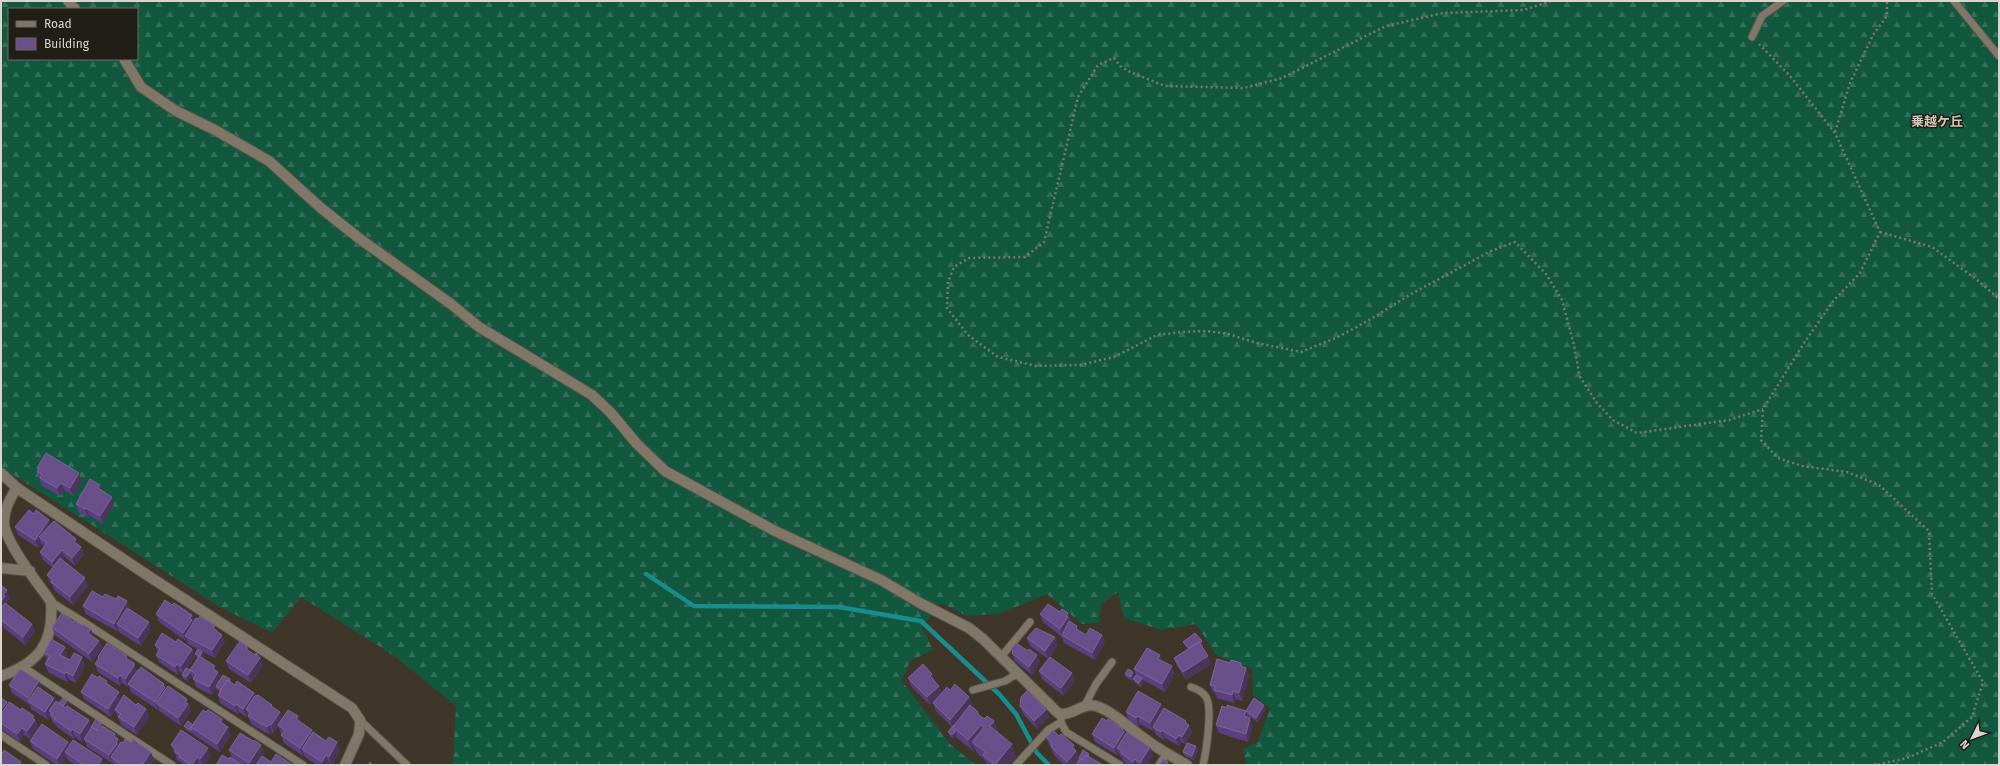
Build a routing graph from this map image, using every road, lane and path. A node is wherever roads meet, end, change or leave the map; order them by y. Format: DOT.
graph roads {
  1 [pos="1551,1"];
  2 [pos="1783,1"];
  3 [pos="1887,1"];
  4 [pos="1954,1"];
  5 [pos="1752,37"];
  6 [pos="1999,56"];
  7 [pos="125,60"];
  8 [pos="1835,133"];
  9 [pos="1880,232"];
  10 [pos="1999,299"];
  11 [pos="1763,409"];
  12 [pos="1,473"];
  13 [pos="17,488"];
  14 [pos="1,568"];
  15 [pos="30,571"];
  16 [pos="51,602"];
  17 [pos="1030,622"];
  18 [pos="1001,657"];
  19 [pos="1112,662"];
  20 [pos="23,667"];
  21 [pos="1016,674"];
  22 [pos="1,676"];
  23 [pos="1191,687"];
  24 [pos="973,690"];
  25 [pos="1085,705"];
  26 [pos="1061,718"];
  27 [pos="360,720"];
  28 [pos="1,735"];
  29 [pos="1167,753"];
  30 [pos="46,765"];
  31 [pos="172,765"];
  32 [pos="303,765"];
  33 [pos="345,765"];
  34 [pos="407,765"];
  35 [pos="1016,765"];
  36 [pos="1120,765"];
  37 [pos="1159,765"];
  38 [pos="1188,765"];
  39 [pos="1203,765"];
  40 [pos="1876,765"];
  1 -- 11 [label="path"];
  2 -- 5 [label="lane"];
  3 -- 8 [label="path"];
  4 -- 6 [label="lane"];
  5 -- 8 [label="path"];
  7 -- 18 [label="street"];
  8 -- 9 [label="path"];
  9 -- 10 [label="path"];
  9 -- 11 [label="path"];
  11 -- 40 [label="path"];
  12 -- 13 [label="street"];
  13 -- 15 [label="street"];
  13 -- 27 [label="street"];
  14 -- 15 [label="street"];
  15 -- 16 [label="street"];
  16 -- 20 [label="street"];
  16 -- 32 [label="lane"];
  17 -- 18 [label="lane"];
  18 -- 21 [label="street"];
  19 -- 25 [label="lane"];
  20 -- 22 [label="street"];
  20 -- 31 [label="lane"];
  21 -- 24 [label="lane"];
  21 -- 26 [label="street"];
  23 -- 39 [label="lane"];
  25 -- 26 [label="street"];
  25 -- 29 [label="street"];
  26 -- 35 [label="lane"];
  26 -- 36 [label="lane"];
  27 -- 33 [label="street"];
  27 -- 34 [label="lane"];
  28 -- 30 [label="lane"];
  29 -- 37 [label="lane"];
  29 -- 38 [label="street"];
}
